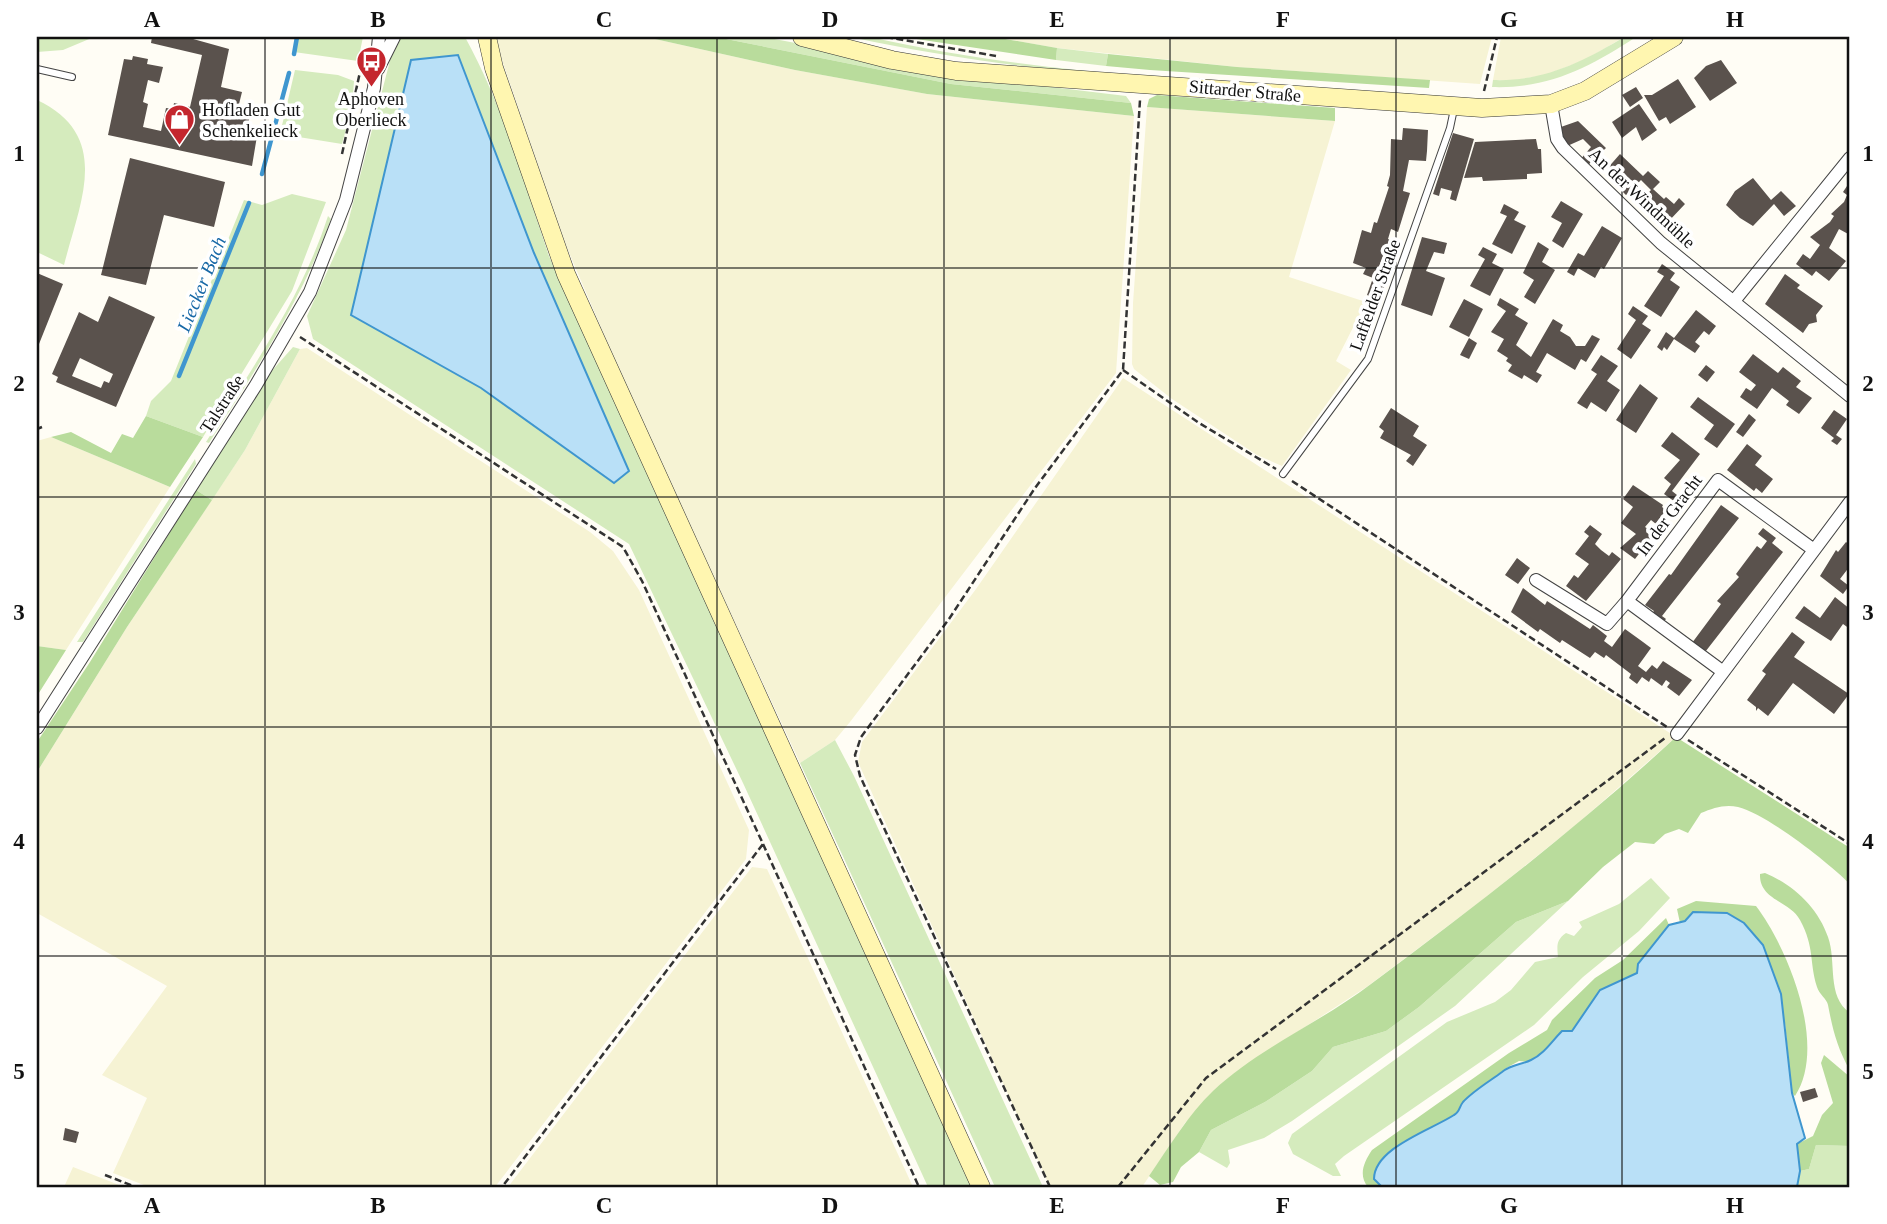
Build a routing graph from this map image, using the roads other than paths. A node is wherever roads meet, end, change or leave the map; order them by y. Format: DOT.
graph roads {
  1 [pos="379,37"];
  2 [pos="394,37"];
  3 [pos="473,37"];
  4 [pos="487,37"];
  5 [pos="802,37"];
  6 [pos="1674,37"];
  7 [pos="494,68"];
  8 [pos="37,69"];
  9 [pos="377,72"];
  10 [pos="72,77"];
  11 [pos="1551,104"];
  12 [pos="1454,107"];
  13 [pos="1850,158"];
  14 [pos="1734,301"];
  15 [pos="1850,396"];
  16 [pos="1283,474"];
  17 [pos="1850,502"];
  18 [pos="1814,550"];
  19 [pos="1536,580"];
  20 [pos="1627,601"];
  21 [pos="1722,671"];
  22 [pos="37,728"];
  23 [pos="1675,732"];
  24 [pos="982,1187"];
  1 -- 9 [label="street, Talstraße"];
  2 -- 9 [label="street, Talstraße"];
  3 -- 7 [label="main road"];
  4 -- 7 [label="main road"];
  5 -- 12 [label="main road, Sittarder Straße"];
  6 -- 11 [label="main road, Sittarder Straße"];
  7 -- 24 [label="main road"];
  8 -- 10 [label="lane"];
  9 -- 22 [label="street, Talstraße"];
  11 -- 12 [label="main road, Sittarder Straße"];
  11 -- 14 [label="street, An der Windmühle"];
  12 -- 16 [label="lane, Laffelder Straße"];
  13 -- 14 [label="street"];
  14 -- 15 [label="street, An der Windmühle"];
  17 -- 18 [label="street"];
  18 -- 20 [label="street, In der Gracht"];
  18 -- 21 [label="street"];
  19 -- 20 [label="street, In der Gracht"];
  20 -- 21 [label="street"];
  21 -- 23 [label="street"];
}
